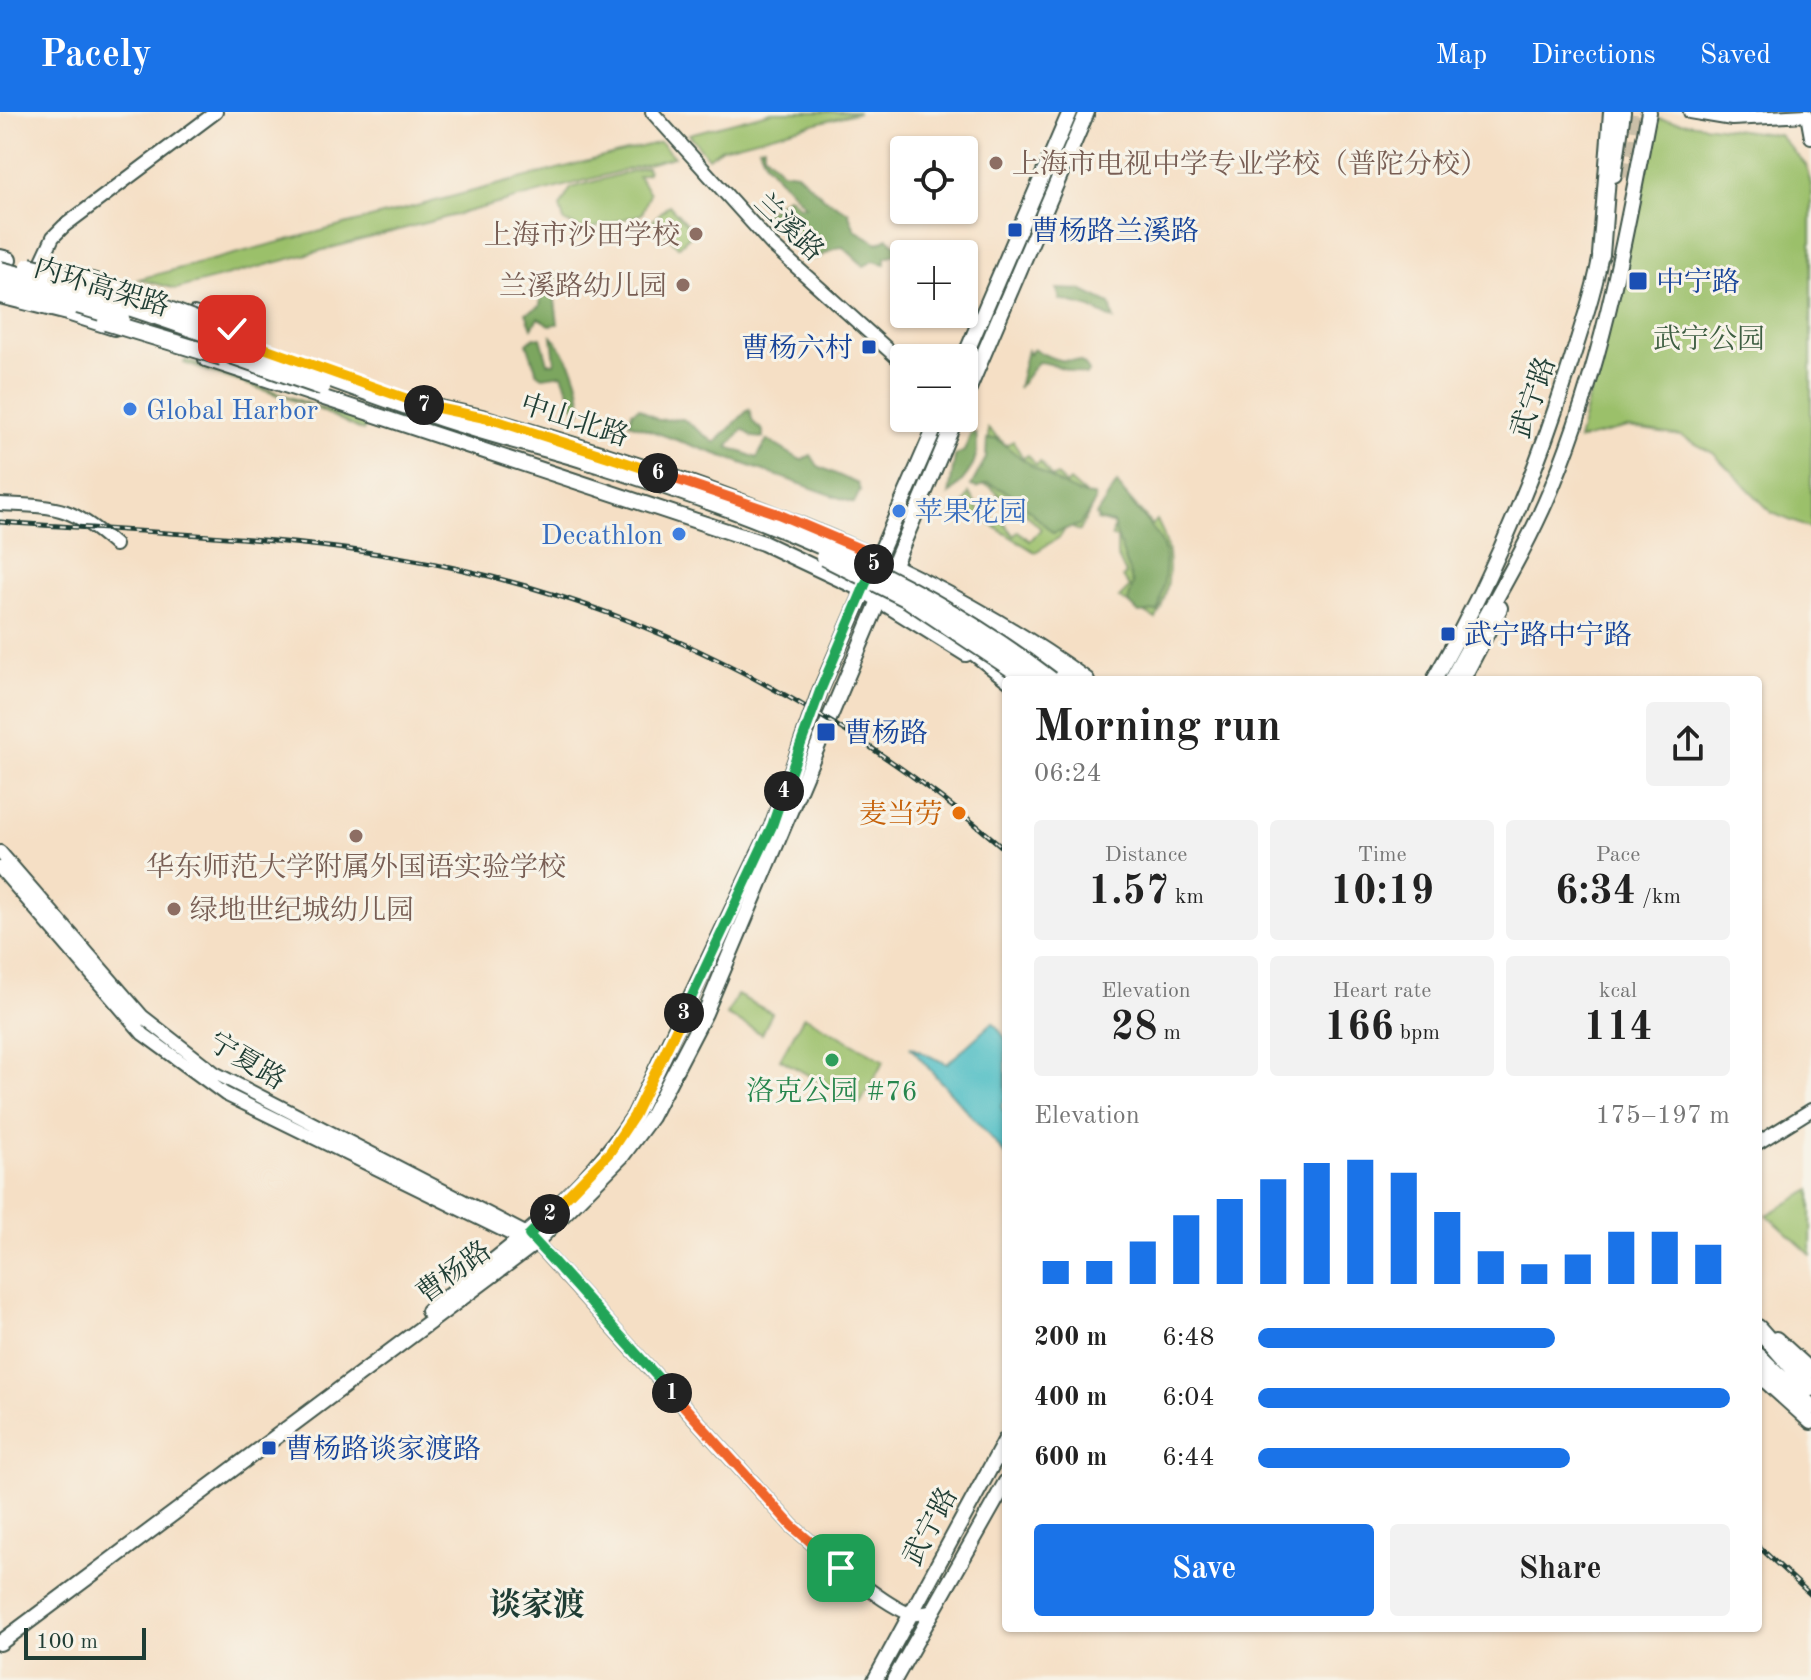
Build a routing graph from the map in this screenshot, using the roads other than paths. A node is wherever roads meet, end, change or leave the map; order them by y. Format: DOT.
graph roads {
  1 [pos="216,112"];
  2 [pos="652,112"];
  3 [pos="1070,112"];
  4 [pos="1087,112"];
  5 [pos="1612,112"];
  6 [pos="1623,112"];
  7 [pos="1649,112"];
  8 [pos="1690,112"];
  9 [pos="1811,137"];
  10 [pos="1601,255"];
  11 [pos="2,261"];
  12 [pos="41,263"];
  13 [pos="0,282"];
  14 [pos="0,293"];
  15 [pos="250,343"];
  16 [pos="970,344"];
  17 [pos="890,351"];
  18 [pos="254,363"];
  19 [pos="978,367"];
  20 [pos="933,432"];
  21 [pos="950,432"];
  22 [pos="0,504"];
  23 [pos="115,545"];
  24 [pos="877,556"];
  25 [pos="895,565"];
  26 [pos="863,590"];
  27 [pos="906,592"];
  28 [pos="880,600"];
  29 [pos="1499,608"];
  30 [pos="1023,676"];
  31 [pos="1045,676"];
  32 [pos="1063,676"];
  33 [pos="1081,676"];
  34 [pos="1436,676"];
  35 [pos="1453,676"];
  36 [pos="1463,676"];
  37 [pos="1002,677"];
  38 [pos="1002,678"];
  39 [pos="0,852"];
  40 [pos="0,868"];
  41 [pos="1811,1110"];
  42 [pos="1762,1141"];
  43 [pos="528,1240"];
  44 [pos="1762,1326"];
  45 [pos="1762,1333"];
  46 [pos="1762,1347"];
  47 [pos="1762,1360"];
  48 [pos="1811,1371"];
  49 [pos="1762,1378"];
  50 [pos="1811,1390"];
  51 [pos="1811,1407"];
  52 [pos="1811,1422"];
  53 [pos="1002,1446"];
  54 [pos="1002,1489"];
  55 [pos="931,1612"];
  56 [pos="912,1614"];
  57 [pos="0,1630"];
  58 [pos="0,1643"];
  59 [pos="875,1680"];
  60 [pos="894,1680"];
  1 -- 12 [label="main road"];
  2 -- 17 [label="main road, 兰溪路"];
  3 -- 16 [label="main road"];
  4 -- 19 [label="main road"];
  5 -- 10 [label="highway"];
  6 -- 10 [label="main road, 武宁路"];
  7 -- 35 [label="main road"];
  8 -- 9 [label="main road"];
  10 -- 34 [label="main road, 武宁路"];
  11 -- 12 [label="main road, 中山北路"];
  11 -- 15 [label="main road, 中山北路"];
  11 -- 27 [label="highway, 内环高架路, bridge"];
  12 -- 15 [label="main road, 中山北路"];
  13 -- 18 [label="highway, 内环高架路, bridge"];
  14 -- 18 [label="highway, bridge"];
  14 -- 26 [label="main road, 中山北路"];
  15 -- 24 [label="main road, 中山北路"];
  18 -- 27 [label="highway, 内环高架路, bridge"];
  20 -- 24 [label="main road, 曹杨路"];
  21 -- 25 [label="main road, 曹杨路"];
  22 -- 23 [label="main road"];
  24 -- 25 [label="main road, 中山北路"];
  24 -- 26 [label="main road, 曹杨路"];
  25 -- 28 [label="main road, 曹杨路"];
  25 -- 33 [label="main road, 中山北路"];
  26 -- 28 [label="main road, 中山北路"];
  26 -- 43 [label="main road, 曹杨路"];
  27 -- 30 [label="highway, 内环高架路, bridge"];
  27 -- 31 [label="highway, 内环高架路, bridge"];
  27 -- 32 [label="highway, bridge"];
  27 -- 37 [label="highway, bridge"];
  28 -- 38 [label="main road, 中山北路"];
  28 -- 43 [label="main road, 曹杨路"];
  29 -- 36 [label="highway"];
  39 -- 43 [label="main road, 宁夏路"];
  40 -- 43 [label="main road, 宁夏路"];
  41 -- 42 [label="main road"];
  43 -- 56 [label="main road"];
  43 -- 57 [label="main road, 曹杨路"];
  43 -- 58 [label="main road, 曹杨路"];
  44 -- 48 [label="main road"];
  45 -- 50 [label="highway"];
  46 -- 50 [label="highway"];
  47 -- 51 [label="highway"];
  49 -- 52 [label="main road"];
  53 -- 56 [label="main road, 武宁路"];
  54 -- 55 [label="main road, 武宁路"];
  55 -- 56 [label="main road"];
  55 -- 60 [label="main road, 武宁路"];
  56 -- 59 [label="main road, 武宁路"];
}
